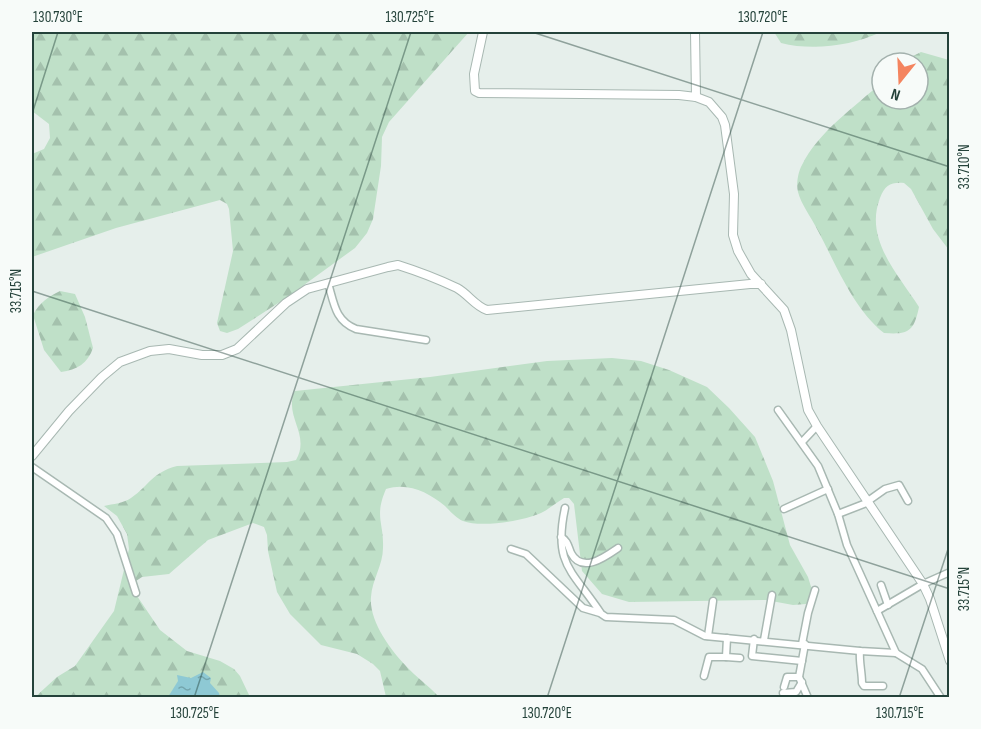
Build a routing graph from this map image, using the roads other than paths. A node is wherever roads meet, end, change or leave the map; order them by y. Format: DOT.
graph roads {
  1 [pos="483,32"];
  2 [pos="695,32"];
  3 [pos="696,97"];
  4 [pos="328,283"];
  5 [pos="761,284"];
  6 [pos="426,340"];
  7 [pos="778,410"];
  8 [pos="817,426"];
  9 [pos="802,442"];
  10 [pos="32,456"];
  11 [pos="32,467"];
  12 [pos="828,489"];
  13 [pos="869,501"];
  14 [pos="908,501"];
  15 [pos="565,508"];
  16 [pos="784,509"];
  17 [pos="838,514"];
  18 [pos="561,537"];
  19 [pos="618,548"];
  20 [pos="511,549"];
  21 [pos="950,572"];
  22 [pos="923,584"];
  23 [pos="881,585"];
  24 [pos="815,590"];
  25 [pos="136,593"];
  26 [pos="772,595"];
  27 [pos="713,601"];
  28 [pos="888,605"];
  29 [pos="877,611"];
  30 [pos="600,613"];
  31 [pos="708,636"];
  32 [pos="727,638"];
  33 [pos="754,639"];
  34 [pos="764,640"];
  35 [pos="804,644"];
  36 [pos="860,651"];
  37 [pos="896,653"];
  38 [pos="726,657"];
  39 [pos="740,658"];
  40 [pos="802,661"];
  41 [pos="950,662"];
  42 [pos="704,675"];
  43 [pos="800,680"];
  44 [pos="883,686"];
  45 [pos="808,698"];
  46 [pos="941,698"];
  1 -- 3 [label="street"];
  2 -- 3 [label="street"];
  3 -- 5 [label="street"];
  4 -- 5 [label="street"];
  4 -- 6 [label="street"];
  4 -- 10 [label="street"];
  5 -- 8 [label="street"];
  7 -- 9 [label="street"];
  8 -- 9 [label="street"];
  8 -- 13 [label="street"];
  9 -- 12 [label="street"];
  11 -- 25 [label="street"];
  12 -- 16 [label="street"];
  12 -- 17 [label="street"];
  13 -- 14 [label="street"];
  13 -- 17 [label="street"];
  13 -- 22 [label="street"];
  15 -- 18 [label="street"];
  17 -- 29 [label="street"];
  18 -- 19 [label="street"];
  18 -- 30 [label="street"];
  20 -- 30 [label="street"];
  21 -- 22 [label="street"];
  22 -- 28 [label="street"];
  22 -- 41 [label="street"];
  23 -- 28 [label="street"];
  24 -- 35 [label="street"];
  26 -- 34 [label="street"];
  27 -- 31 [label="street"];
  28 -- 29 [label="street"];
  29 -- 37 [label="street"];
  30 -- 31 [label="street"];
  31 -- 32 [label="street"];
  32 -- 33 [label="street"];
  32 -- 38 [label="street"];
  33 -- 34 [label="street"];
  33 -- 40 [label="street"];
  34 -- 35 [label="street"];
  35 -- 36 [label="street"];
  35 -- 40 [label="street"];
  36 -- 37 [label="street"];
  36 -- 44 [label="street"];
  37 -- 46 [label="street"];
  38 -- 39 [label="street"];
  38 -- 42 [label="street"];
  40 -- 43 [label="street"];
  43 -- 43 [label="street"];
  43 -- 45 [label="street"];
}
